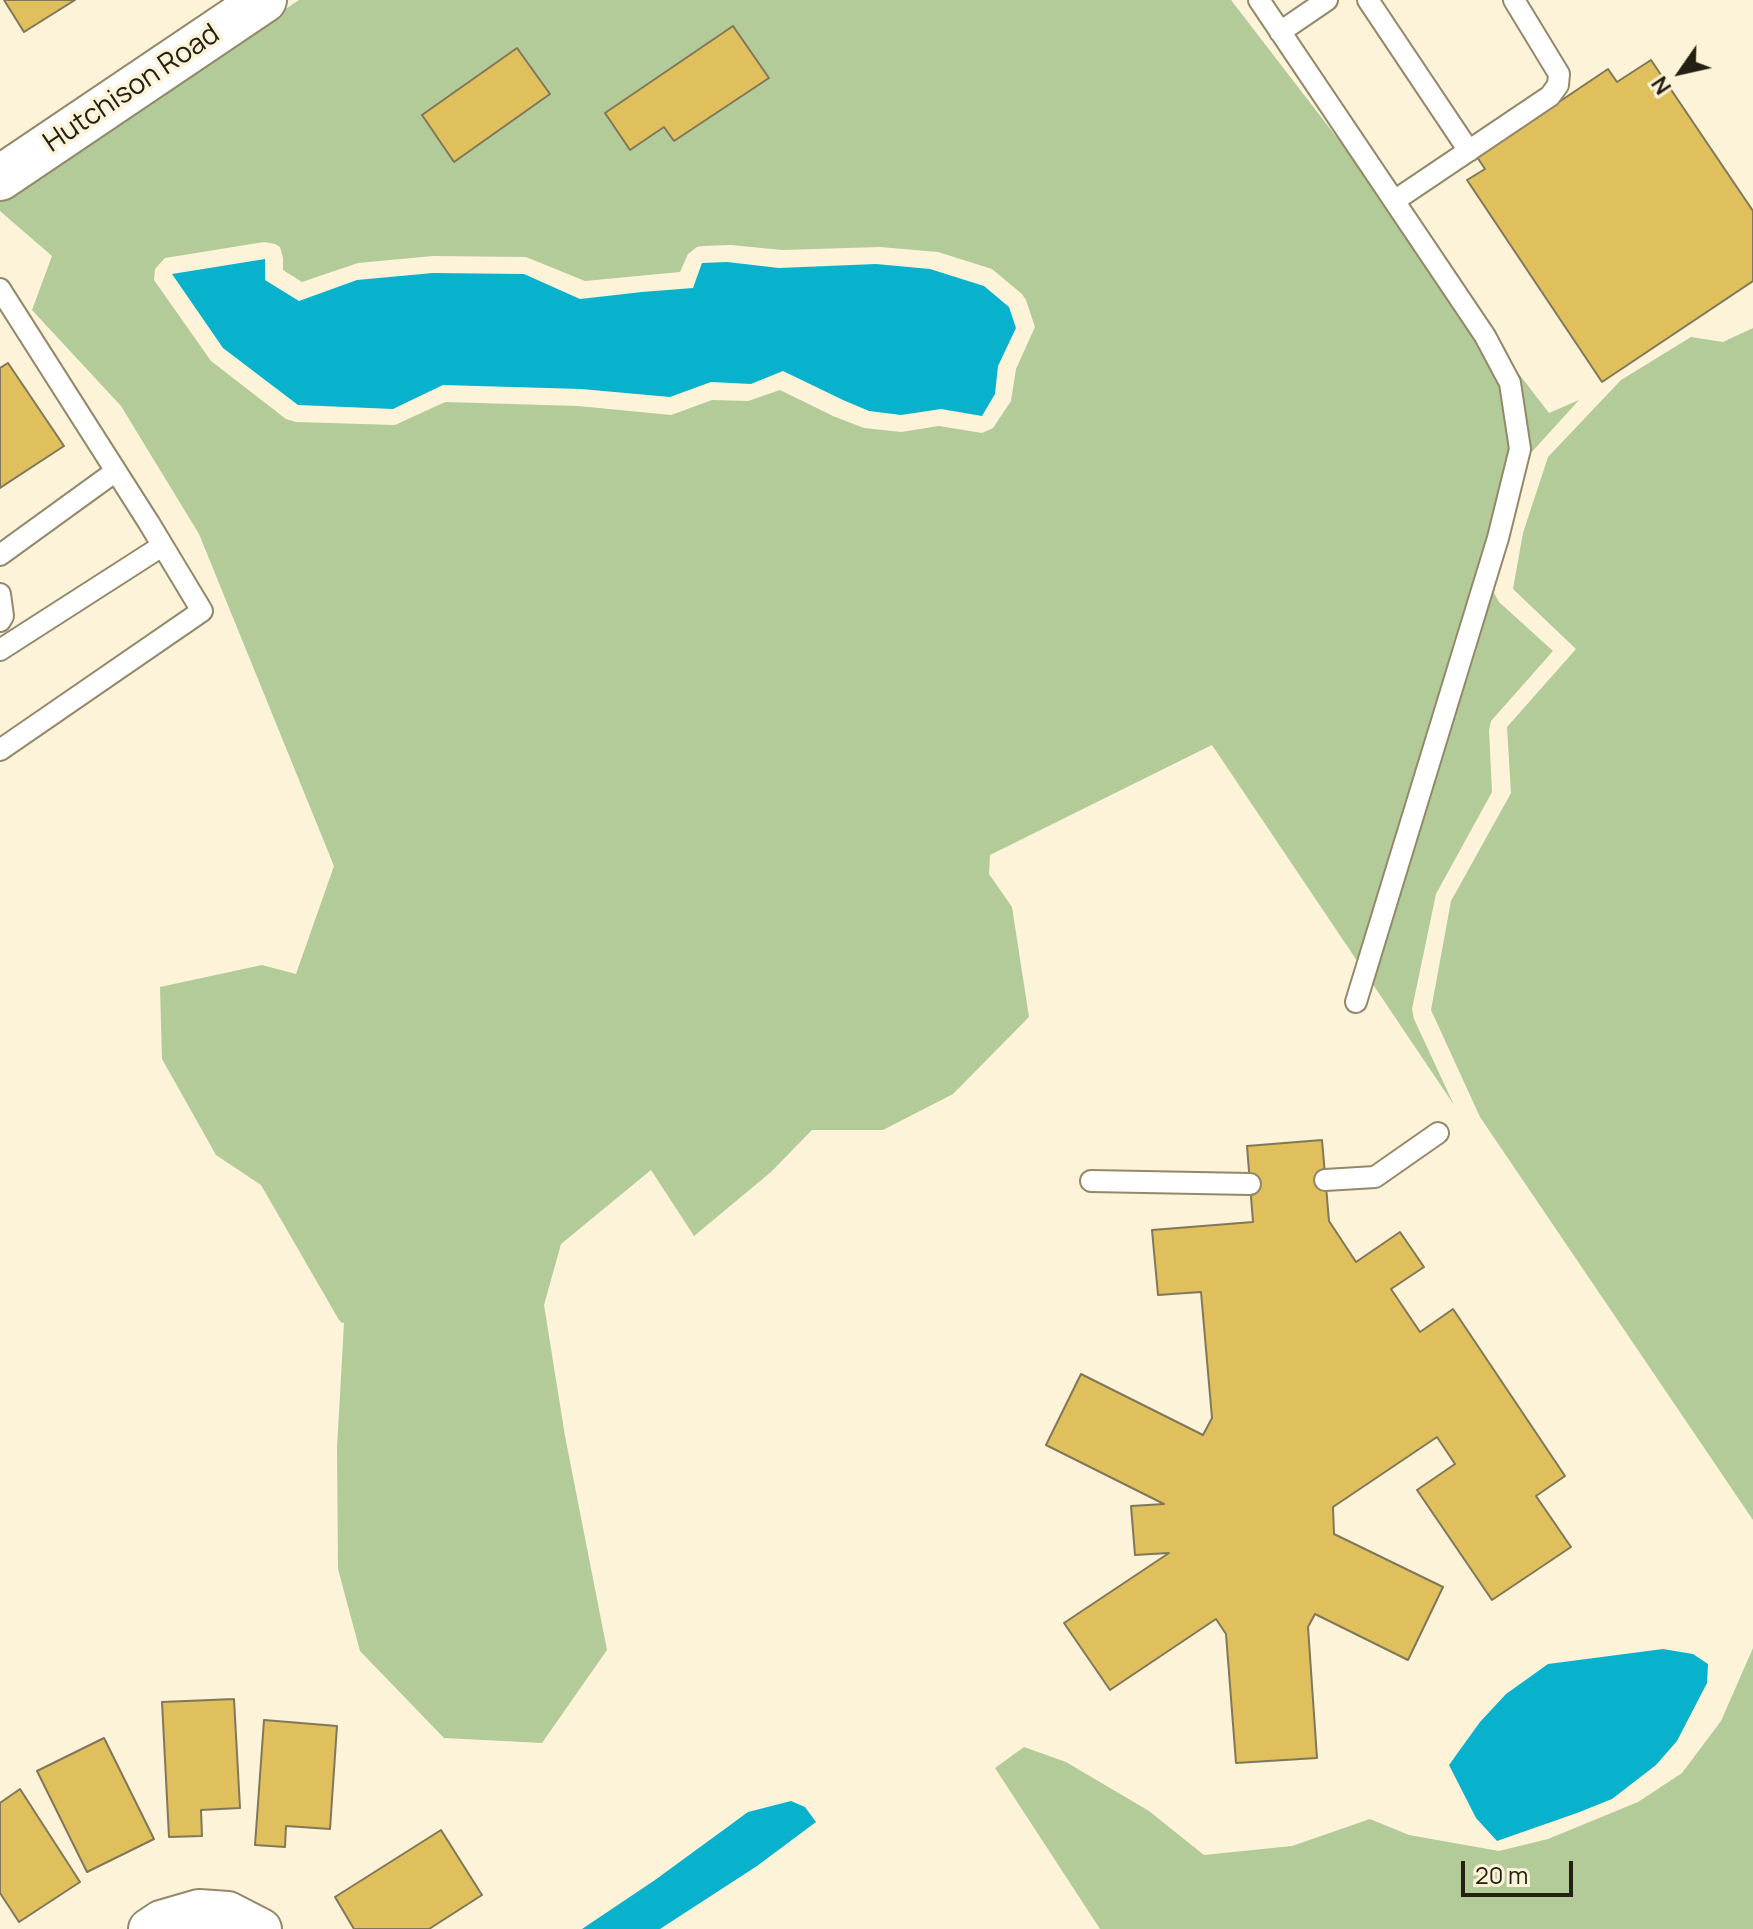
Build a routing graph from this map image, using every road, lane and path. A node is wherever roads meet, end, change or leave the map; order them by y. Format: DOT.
graph roads {
  1 [pos="264,0"];
  2 [pos="1259,0"];
  3 [pos="1327,0"];
  4 [pos="1368,0"];
  5 [pos="1514,0"];
  6 [pos="1280,32"];
  7 [pos="1469,151"];
  8 [pos="0,178"];
  9 [pos="1394,201"];
  10 [pos="0,289"];
  11 [pos="116,471"];
  12 [pos="162,546"];
  13 [pos="0,555"];
  14 [pos="0,594"];
  15 [pos="0,621"];
  16 [pos="0,650"];
  17 [pos="0,750"];
  18 [pos="1356,1002"];
  19 [pos="1438,1133"];
  20 [pos="1325,1180"];
  21 [pos="1091,1181"];
  22 [pos="1250,1184"];
  23 [pos="149,1929"];
  24 [pos="261,1929"];
  1 -- 8 [label="street, Hutchison Road"];
  2 -- 6 [label="lane"];
  3 -- 6 [label="lane"];
  4 -- 7 [label="lane"];
  5 -- 7 [label="lane"];
  6 -- 9 [label="lane"];
  7 -- 9 [label="lane"];
  9 -- 18 [label="lane"];
  10 -- 11 [label="lane"];
  11 -- 12 [label="lane"];
  11 -- 13 [label="lane"];
  12 -- 16 [label="lane"];
  12 -- 17 [label="lane"];
  14 -- 15 [label="lane"];
  19 -- 20 [label="lane"];
  21 -- 22 [label="lane"];
  23 -- 24 [label="street"];
}
